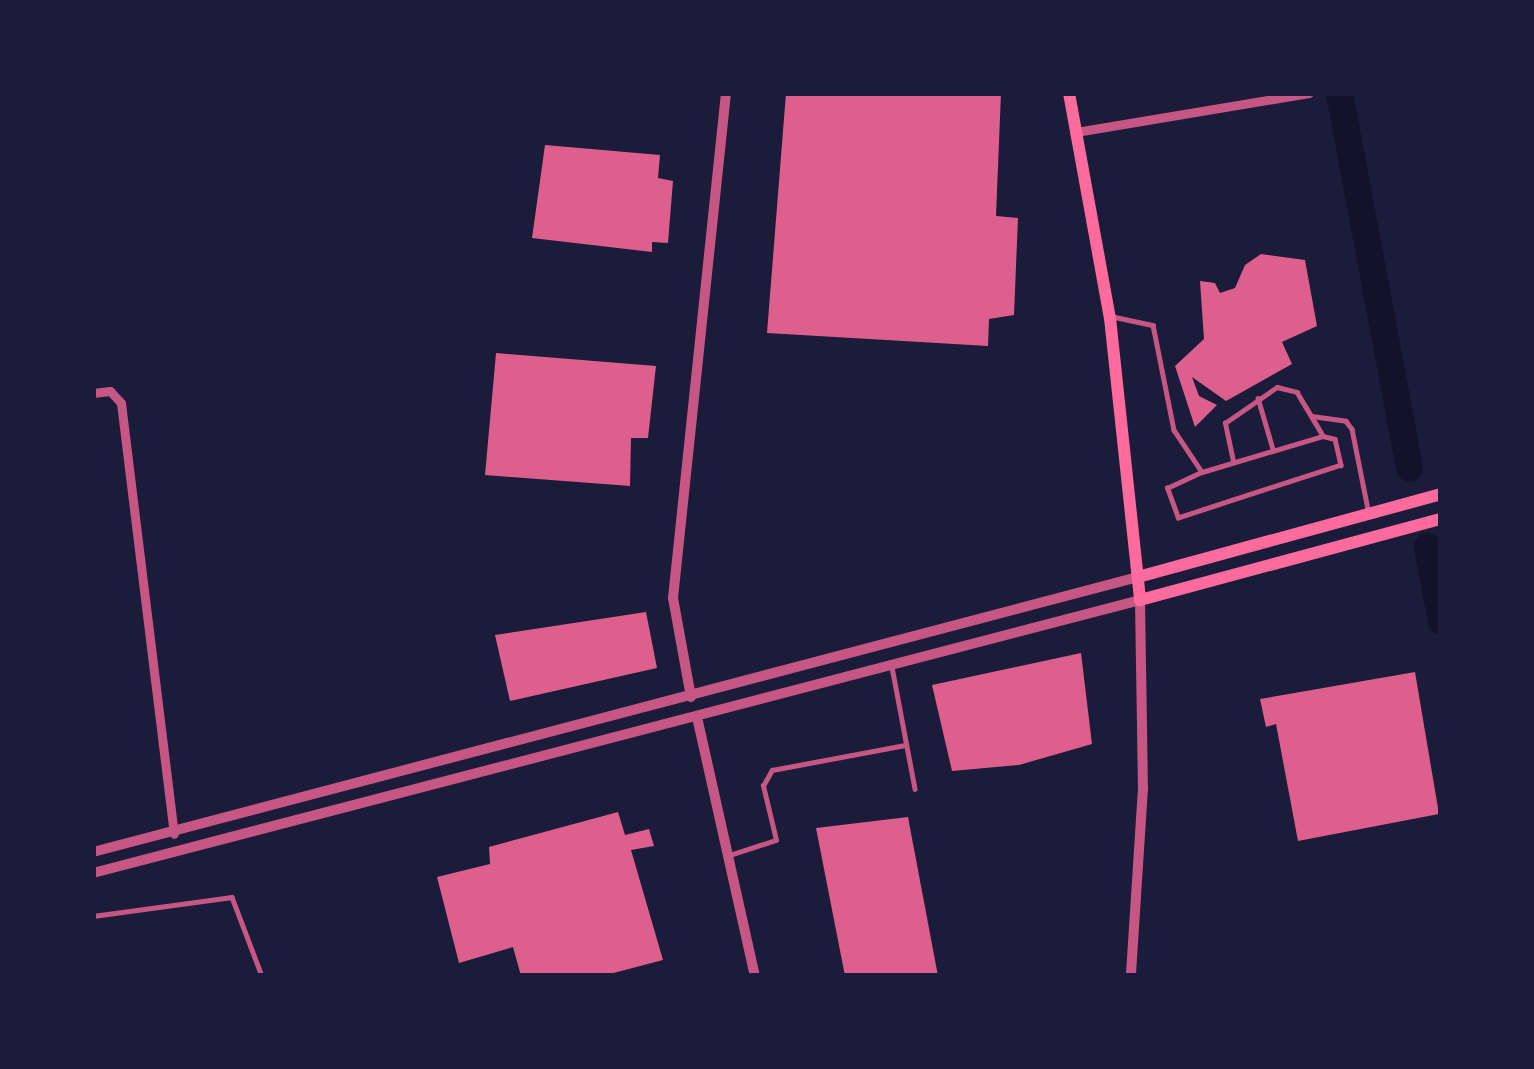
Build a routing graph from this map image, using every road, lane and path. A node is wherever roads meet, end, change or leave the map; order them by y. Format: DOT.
graph roads {
  1 [pos="727,93"];
  2 [pos="1069,93"];
  3 [pos="1309,93"];
  4 [pos="1076,132"];
  5 [pos="1110,317"];
  6 [pos="93,393"];
  7 [pos="1258,398"];
  8 [pos="1312,416"];
  9 [pos="1323,436"];
  10 [pos="1274,449"];
  11 [pos="1233,461"];
  12 [pos="1202,472"];
  13 [pos="1436,496"];
  14 [pos="1369,514"];
  15 [pos="1437,520"];
  16 [pos="1138,577"];
  17 [pos="1139,600"];
  18 [pos="892,667"];
  19 [pos="691,698"];
  20 [pos="697,718"];
  21 [pos="905,746"];
  22 [pos="915,789"];
  23 [pos="174,834"];
  24 [pos="93,852"];
  25 [pos="730,855"];
  26 [pos="93,873"];
  27 [pos="93,916"];
  28 [pos="262,976"];
  29 [pos="755,976"];
  30 [pos="1131,976"];
  1 -- 19 [label="street"];
  2 -- 4 [label="main road"];
  3 -- 4 [label="street"];
  4 -- 5 [label="main road"];
  5 -- 12 [label="lane"];
  5 -- 16 [label="main road"];
  6 -- 23 [label="street"];
  7 -- 8 [label="lane"];
  7 -- 10 [label="lane"];
  7 -- 11 [label="lane"];
  8 -- 9 [label="lane"];
  8 -- 14 [label="lane"];
  9 -- 10 [label="lane"];
  9 -- 12 [label="lane"];
  10 -- 11 [label="lane"];
  11 -- 12 [label="lane"];
  13 -- 14 [label="main road"];
  14 -- 16 [label="main road"];
  15 -- 17 [label="main road"];
  16 -- 17 [label="main road"];
  16 -- 19 [label="street"];
  17 -- 18 [label="street"];
  17 -- 30 [label="street"];
  18 -- 20 [label="street"];
  18 -- 21 [label="lane"];
  19 -- 23 [label="street"];
  20 -- 25 [label="street"];
  20 -- 26 [label="street"];
  21 -- 22 [label="lane"];
  21 -- 25 [label="lane"];
  23 -- 24 [label="street"];
  25 -- 29 [label="street"];
  27 -- 28 [label="lane"];
}
